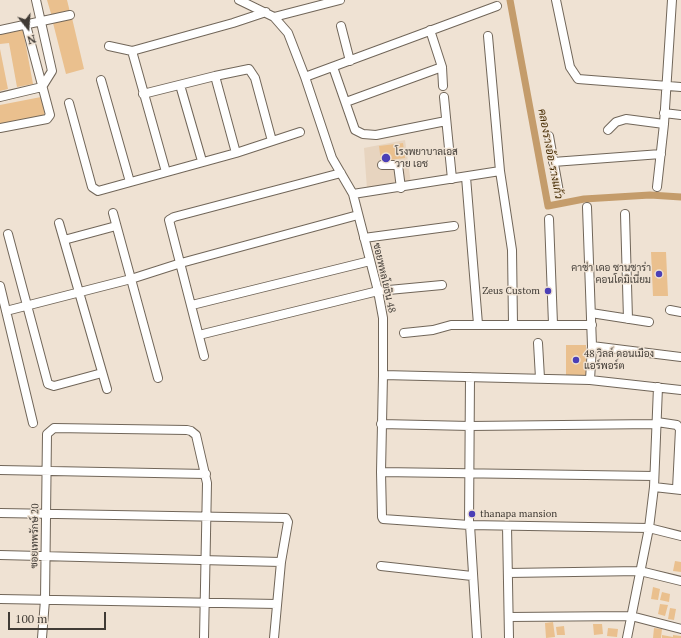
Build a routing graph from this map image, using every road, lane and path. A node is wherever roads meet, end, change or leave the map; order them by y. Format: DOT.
graph roads {
  1 [pos="36,0"];
  2 [pos="239,0"];
  3 [pos="340,0"];
  4 [pos="556,0"];
  5 [pos="672,0"];
  6 [pos="497,6"];
  7 [pos="266,12"];
  8 [pos="70,15"];
  9 [pos="274,17"];
  10 [pos="41,22"];
  11 [pos="26,25"];
  12 [pos="340,26"];
  13 [pos="0,30"];
  14 [pos="430,30"];
  15 [pos="488,36"];
  16 [pos="109,46"];
  17 [pos="132,51"];
  18 [pos="350,60"];
  19 [pos="333,67"];
  20 [pos="442,67"];
  21 [pos="215,76"];
  22 [pos="305,77"];
  23 [pos="101,80"];
  24 [pos="180,85"];
  25 [pos="665,85"];
  26 [pos="443,86"];
  27 [pos="681,87"];
  28 [pos="42,88"];
  29 [pos="143,94"];
  30 [pos="0,97"];
  31 [pos="444,97"];
  32 [pos="346,102"];
  33 [pos="69,103"];
  34 [pos="664,113"];
  35 [pos="681,115"];
  36 [pos="446,121"];
  37 [pos="664,124"];
  38 [pos="0,128"];
  39 [pos="608,130"];
  40 [pos="300,132"];
  41 [pos="549,136"];
  42 [pos="272,141"];
  43 [pos="236,153"];
  44 [pos="660,154"];
  45 [pos="202,161"];
  46 [pos="553,162"];
  47 [pos="382,165"];
  48 [pos="166,172"];
  49 [pos="500,172"];
  50 [pos="341,173"];
  51 [pos="466,177"];
  52 [pos="452,179"];
  53 [pos="130,182"];
  54 [pos="657,187"];
  55 [pos="401,188"];
  56 [pos="559,192"];
  57 [pos="353,194"];
  58 [pos="587,207"];
  59 [pos="113,213"];
  60 [pos="625,214"];
  61 [pos="358,215"];
  62 [pos="549,219"];
  63 [pos="59,223"];
  64 [pos="116,226"];
  65 [pos="454,226"];
  66 [pos="8,234"];
  67 [pos="364,238"];
  68 [pos="64,240"];
  69 [pos="370,261"];
  70 [pos="181,263"];
  71 [pos="131,279"];
  72 [pos="442,285"];
  73 [pos="0,286"];
  74 [pos="378,291"];
  75 [pos="80,293"];
  76 [pos="27,305"];
  77 [pos="192,305"];
  78 [pos="670,310"];
  79 [pos="6,311"];
  80 [pos="681,312"];
  81 [pos="591,313"];
  82 [pos="628,319"];
  83 [pos="649,322"];
  84 [pos="478,324"];
  85 [pos="513,324"];
  86 [pos="553,324"];
  87 [pos="592,325"];
  88 [pos="404,333"];
  89 [pos="199,335"];
  90 [pos="538,343"];
  91 [pos="592,346"];
  92 [pos="204,356"];
  93 [pos="681,356"];
  94 [pos="102,373"];
  95 [pos="383,375"];
  96 [pos="470,377"];
  97 [pos="158,378"];
  98 [pos="540,378"];
  99 [pos="590,380"];
  100 [pos="658,387"];
  101 [pos="107,389"];
  102 [pos="681,390"];
  103 [pos="33,423"];
  104 [pos="656,423"];
  105 [pos="382,424"];
  106 [pos="470,426"];
  107 [pos="0,470"];
  108 [pos="47,470"];
  109 [pos="381,472"];
  110 [pos="206,474"];
  111 [pos="470,474"];
  112 [pos="654,476"];
  113 [pos="654,487"];
  114 [pos="679,489"];
  115 [pos="0,513"];
  116 [pos="46,513"];
  117 [pos="206,517"];
  118 [pos="470,525"];
  119 [pos="507,526"];
  120 [pos="649,528"];
  121 [pos="681,536"];
  122 [pos="0,555"];
  123 [pos="45,556"];
  124 [pos="205,559"];
  125 [pos="281,562"];
  126 [pos="381,566"];
  127 [pos="640,571"];
  128 [pos="508,573"];
  129 [pos="472,576"];
  130 [pos="681,581"];
  131 [pos="0,599"];
  132 [pos="45,600"];
  133 [pos="205,604"];
  134 [pos="277,604"];
  135 [pos="631,616"];
  136 [pos="509,617"];
  137 [pos="681,628"];
  138 [pos="42,638"];
  139 [pos="204,638"];
  140 [pos="274,638"];
  141 [pos="477,638"];
  142 [pos="509,638"];
  143 [pos="627,638"];
  1 -- 10 [label="street"];
  2 -- 7 [label="street, ซอยพหลโยธิน 48"];
  3 -- 9 [label="street"];
  4 -- 25 [label="street"];
  5 -- 25 [label="street"];
  6 -- 14 [label="street"];
  7 -- 9 [label="street, ซอยพหลโยธิน 48"];
  7 -- 17 [label="street"];
  8 -- 10 [label="street"];
  9 -- 22 [label="street, ซอยพหลโยธิน 48"];
  10 -- 11 [label="street"];
  10 -- 28 [label="street"];
  11 -- 13 [label="street"];
  11 -- 28 [label="street"];
  12 -- 18 [label="street"];
  14 -- 18 [label="street"];
  14 -- 20 [label="street"];
  15 -- 49 [label="street"];
  16 -- 17 [label="street"];
  17 -- 29 [label="street"];
  18 -- 19 [label="street"];
  19 -- 22 [label="street"];
  19 -- 32 [label="street"];
  20 -- 26 [label="street"];
  20 -- 32 [label="street"];
  21 -- 24 [label="street"];
  21 -- 42 [label="street"];
  21 -- 43 [label="street"];
  22 -- 50 [label="street, ซอยพหลโยธิน 48"];
  23 -- 53 [label="street"];
  24 -- 29 [label="street"];
  24 -- 45 [label="street"];
  25 -- 27 [label="street"];
  25 -- 34 [label="street"];
  28 -- 30 [label="street"];
  28 -- 38 [label="street"];
  29 -- 48 [label="street"];
  31 -- 36 [label="street"];
  32 -- 36 [label="street"];
  33 -- 53 [label="street"];
  34 -- 35 [label="street"];
  34 -- 37 [label="street"];
  36 -- 52 [label="street"];
  37 -- 39 [label="street"];
  37 -- 44 [label="street"];
  40 -- 42 [label="street"];
  41 -- 46 [label="street"];
  42 -- 43 [label="street"];
  43 -- 45 [label="street"];
  44 -- 46 [label="street"];
  44 -- 54 [label="street"];
  45 -- 48 [label="street"];
  46 -- 56 [label="street"];
  47 -- 55 [label="street"];
  48 -- 53 [label="street"];
  49 -- 51 [label="street"];
  49 -- 85 [label="street"];
  50 -- 57 [label="street, ซอยพหลโยธิน 48"];
  50 -- 70 [label="street"];
  51 -- 52 [label="street"];
  51 -- 84 [label="street"];
  52 -- 55 [label="street"];
  55 -- 57 [label="street"];
  57 -- 61 [label="street, ซอยพหลโยธิน 48"];
  58 -- 81 [label="street"];
  59 -- 64 [label="street"];
  60 -- 82 [label="street"];
  61 -- 67 [label="street, ซอยพหลโยธิน 48"];
  61 -- 70 [label="street"];
  62 -- 86 [label="street"];
  63 -- 68 [label="street"];
  64 -- 68 [label="street"];
  64 -- 71 [label="street"];
  65 -- 67 [label="street"];
  66 -- 76 [label="street"];
  67 -- 69 [label="street, ซอยพหลโยธิน 48"];
  68 -- 75 [label="street"];
  69 -- 74 [label="street, ซอยพหลโยธิน 48"];
  69 -- 77 [label="street"];
  70 -- 71 [label="street"];
  70 -- 77 [label="street"];
  71 -- 75 [label="street"];
  71 -- 97 [label="street"];
  72 -- 74 [label="street"];
  73 -- 79 [label="street"];
  74 -- 89 [label="street"];
  74 -- 95 [label="street, ซอยพหลโยธิน 48"];
  75 -- 76 [label="street"];
  75 -- 94 [label="street"];
  76 -- 79 [label="street"];
  76 -- 94 [label="street"];
  77 -- 89 [label="street"];
  78 -- 80 [label="street"];
  79 -- 103 [label="street"];
  81 -- 82 [label="street"];
  81 -- 87 [label="street"];
  82 -- 83 [label="street"];
  84 -- 85 [label="street"];
  84 -- 88 [label="street"];
  85 -- 86 [label="street"];
  86 -- 87 [label="street"];
  87 -- 91 [label="street"];
  89 -- 92 [label="street"];
  90 -- 98 [label="street"];
  91 -- 93 [label="street"];
  91 -- 99 [label="street"];
  94 -- 101 [label="street"];
  95 -- 96 [label="street"];
  95 -- 105 [label="street, ซอยพหลโยธิน 48"];
  96 -- 98 [label="street"];
  96 -- 106 [label="street"];
  98 -- 99 [label="street"];
  99 -- 100 [label="street"];
  100 -- 102 [label="street"];
  100 -- 104 [label="street"];
  104 -- 106 [label="street"];
  104 -- 112 [label="street"];
  104 -- 114 [label="street"];
  105 -- 106 [label="street"];
  105 -- 109 [label="street, ซอยพหลโยธิน 48"];
  106 -- 111 [label="street"];
  107 -- 108 [label="street"];
  108 -- 110 [label="street"];
  108 -- 110 [label="street, ซอยเทพรักษ์ 20"];
  108 -- 116 [label="street, ซอยเทพรักษ์ 20"];
  109 -- 111 [label="street"];
  109 -- 118 [label="street, ซอยพหลโยธิน 48"];
  110 -- 117 [label="street"];
  111 -- 112 [label="street"];
  111 -- 118 [label="street"];
  112 -- 113 [label="street"];
  113 -- 114 [label="street"];
  113 -- 120 [label="street"];
  115 -- 116 [label="street"];
  116 -- 117 [label="street"];
  116 -- 123 [label="street, ซอยเทพรักษ์ 20"];
  117 -- 124 [label="street"];
  117 -- 125 [label="street"];
  118 -- 119 [label="street"];
  118 -- 129 [label="street"];
  119 -- 120 [label="street"];
  119 -- 128 [label="street"];
  120 -- 121 [label="street"];
  120 -- 127 [label="street"];
  122 -- 123 [label="street"];
  123 -- 124 [label="street"];
  123 -- 132 [label="street, ซอยเทพรักษ์ 20"];
  124 -- 125 [label="street"];
  124 -- 133 [label="street"];
  125 -- 134 [label="street"];
  126 -- 129 [label="street"];
  127 -- 128 [label="street"];
  127 -- 130 [label="street"];
  127 -- 135 [label="street"];
  128 -- 136 [label="street"];
  129 -- 141 [label="street"];
  131 -- 132 [label="street"];
  132 -- 133 [label="street"];
  132 -- 138 [label="street, ซอยเทพรักษ์ 20"];
  133 -- 134 [label="street"];
  133 -- 139 [label="street"];
  134 -- 140 [label="street"];
  135 -- 136 [label="street"];
  135 -- 137 [label="street"];
  135 -- 143 [label="street"];
  136 -- 142 [label="street"];
}
